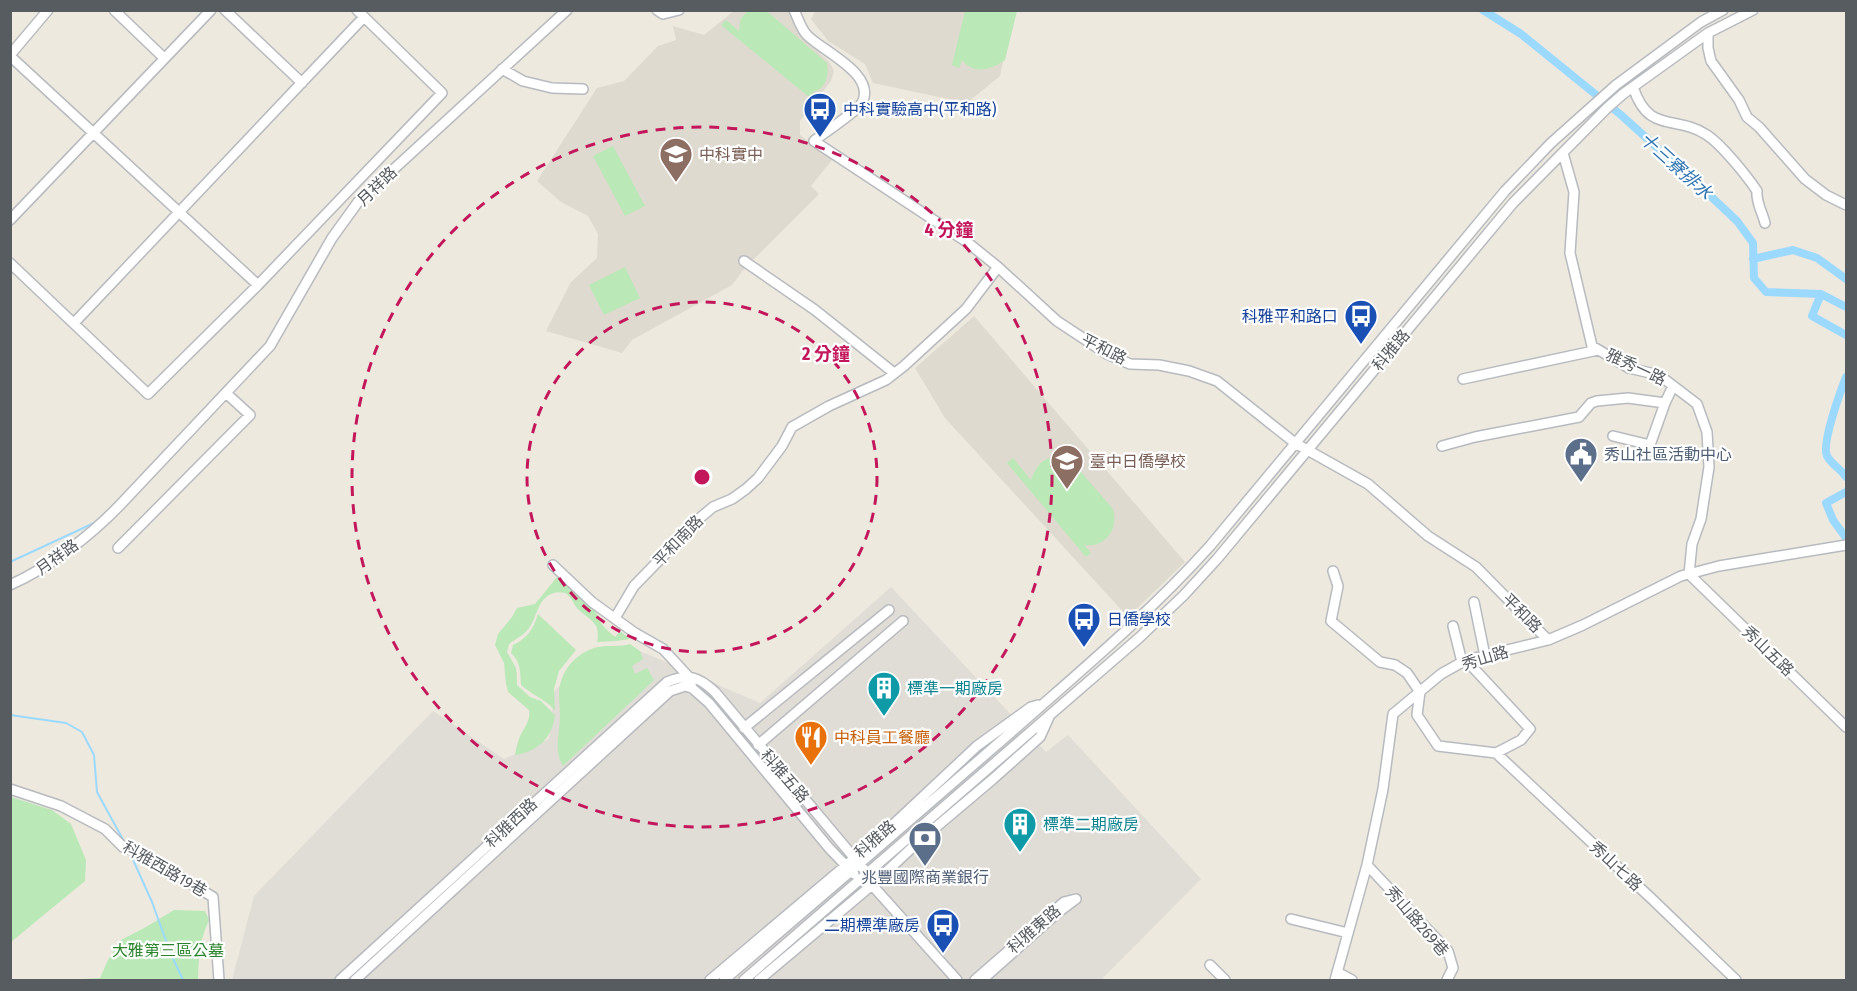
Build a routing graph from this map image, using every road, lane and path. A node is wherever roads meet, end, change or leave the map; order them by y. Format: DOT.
graph roads {
  1 [pos="48,10"];
  2 [pos="114,10"];
  3 [pos="211,10"];
  4 [pos="225,10"];
  5 [pos="567,10"];
  6 [pos="657,10"];
  7 [pos="679,10"];
  8 [pos="794,10"];
  9 [pos="1723,10"];
  10 [pos="1753,10"];
  11 [pos="361,14"];
  12 [pos="1708,33"];
  13 [pos="10,55"];
  14 [pos="164,58"];
  15 [pos="504,70"];
  16 [pos="302,83"];
  17 [pos="1633,87"];
  18 [pos="583,89"];
  19 [pos="92,133"];
  20 [pos="1563,153"];
  21 [pos="1846,205"];
  22 [pos="180,213"];
  23 [pos="10,220"];
  24 [pos="1765,223"];
  25 [pos="744,261"];
  26 [pos="10,262"];
  27 [pos="998,267"];
  28 [pos="258,285"];
  29 [pos="74,324"];
  30 [pos="1598,350"];
  31 [pos="894,373"];
  32 [pos="1463,379"];
  33 [pos="1673,386"];
  34 [pos="226,394"];
  35 [pos="1665,403"];
  36 [pos="1613,436"];
  37 [pos="1295,443"];
  38 [pos="1442,446"];
  39 [pos="1307,449"];
  40 [pos="1846,545"];
  41 [pos="118,548"];
  42 [pos="553,565"];
  43 [pos="1333,571"];
  44 [pos="1689,574"];
  45 [pos="10,585"];
  46 [pos="1474,602"];
  47 [pos="889,610"];
  48 [pos="615,618"];
  49 [pos="903,621"];
  50 [pos="1453,626"];
  51 [pos="1548,640"];
  52 [pos="1485,656"];
  53 [pos="1464,661"];
  54 [pos="688,676"];
  55 [pos="692,688"];
  56 [pos="1420,692"];
  57 [pos="1050,715"];
  58 [pos="1846,727"];
  59 [pos="744,728"];
  60 [pos="758,745"];
  61 [pos="1496,753"];
  62 [pos="10,789"];
  63 [pos="857,861"];
  64 [pos="1367,865"];
  65 [pos="849,868"];
  66 [pos="863,876"];
  67 [pos="872,885"];
  68 [pos="1291,919"];
  69 [pos="1348,933"];
  70 [pos="1210,965"];
  71 [pos="1336,976"];
  72 [pos="219,981"];
  73 [pos="340,981"];
  74 [pos="355,981"];
  75 [pos="710,981"];
  76 [pos="724,981"];
  77 [pos="744,981"];
  78 [pos="759,981"];
  79 [pos="957,981"];
  80 [pos="975,981"];
  81 [pos="982,981"];
  82 [pos="1225,981"];
  83 [pos="1352,981"];
  84 [pos="1447,981"];
  85 [pos="1736,981"];
  1 -- 13 [label="street"];
  2 -- 14 [label="street"];
  3 -- 14 [label="street"];
  4 -- 16 [label="street"];
  5 -- 15 [label="street, 月祥路"];
  6 -- 7 [label="street"];
  8 -- 27 [label="street, 平和路"];
  9 -- 37 [label="street, 科雅路"];
  10 -- 12 [label="street, 科雅路"];
  11 -- 16 [label="street"];
  11 -- 28 [label="street"];
  12 -- 17 [label="street, 科雅路"];
  12 -- 21 [label="street"];
  13 -- 19 [label="street"];
  14 -- 19 [label="street"];
  15 -- 18 [label="street"];
  15 -- 34 [label="street, 月祥路"];
  16 -- 22 [label="street"];
  17 -- 20 [label="street, 科雅路"];
  17 -- 24 [label="street"];
  19 -- 22 [label="street"];
  19 -- 23 [label="street"];
  20 -- 30 [label="street, 雅秀一路"];
  20 -- 39 [label="street, 科雅路"];
  22 -- 28 [label="street"];
  22 -- 29 [label="street"];
  25 -- 31 [label="street"];
  26 -- 29 [label="street"];
  27 -- 31 [label="street, 平和南路"];
  27 -- 37 [label="street, 平和路"];
  28 -- 29 [label="street"];
  30 -- 32 [label="street"];
  30 -- 33 [label="street, 雅秀一路"];
  31 -- 48 [label="street, 平和南路"];
  33 -- 35 [label="street"];
  33 -- 44 [label="street, 雅秀一路"];
  34 -- 41 [label="street"];
  34 -- 45 [label="street, 月祥路"];
  35 -- 36 [label="street"];
  35 -- 38 [label="street"];
  37 -- 39 [label="street, 平和路"];
  37 -- 63 [label="street, 科雅路"];
  39 -- 51 [label="street, 平和路"];
  39 -- 57 [label="street, 科雅路"];
  40 -- 44 [label="street, 秀山路"];
  42 -- 48 [label="street"];
  43 -- 56 [label="street"];
  44 -- 51 [label="street, 秀山路"];
  44 -- 58 [label="street, 秀山五路"];
  46 -- 52 [label="street"];
  47 -- 59 [label="street"];
  48 -- 54 [label="street"];
  49 -- 60 [label="street"];
  50 -- 53 [label="street"];
  51 -- 52 [label="street, 秀山路"];
  52 -- 53 [label="street, 秀山路"];
  53 -- 56 [label="street, 秀山路"];
  53 -- 61 [label="street"];
  54 -- 55 [label="street"];
  54 -- 59 [label="street, 科雅五路"];
  54 -- 73 [label="street, 科雅西路"];
  55 -- 65 [label="street, 科雅五路"];
  55 -- 74 [label="street, 科雅西路"];
  56 -- 61 [label="street"];
  56 -- 64 [label="street, 秀山路"];
  57 -- 66 [label="street, 科雅路"];
  57 -- 67 [label="street, 科雅路"];
  59 -- 60 [label="street, 科雅五路"];
  60 -- 63 [label="street, 科雅五路"];
  61 -- 85 [label="street, 秀山七路"];
  62 -- 72 [label="street, 科雅西路19巷"];
  63 -- 65 [label="street, 科雅路"];
  63 -- 66 [label="street, 科雅五路"];
  64 -- 69 [label="street, 秀山路"];
  64 -- 84 [label="street, 秀山路269巷"];
  65 -- 66 [label="street, 科雅五路"];
  65 -- 75 [label="street, 科雅路"];
  65 -- 76 [label="street, 科雅路"];
  66 -- 67 [label="street, 科雅五路"];
  66 -- 77 [label="street, 科雅路"];
  67 -- 78 [label="street, 科雅路"];
  67 -- 79 [label="street, 科雅五路"];
  68 -- 69 [label="street"];
  69 -- 71 [label="street, 秀山路"];
  70 -- 82 [label="street"];
  71 -- 83 [label="street"];
  80 -- 81 [label="street, 科雅東路"];
}
